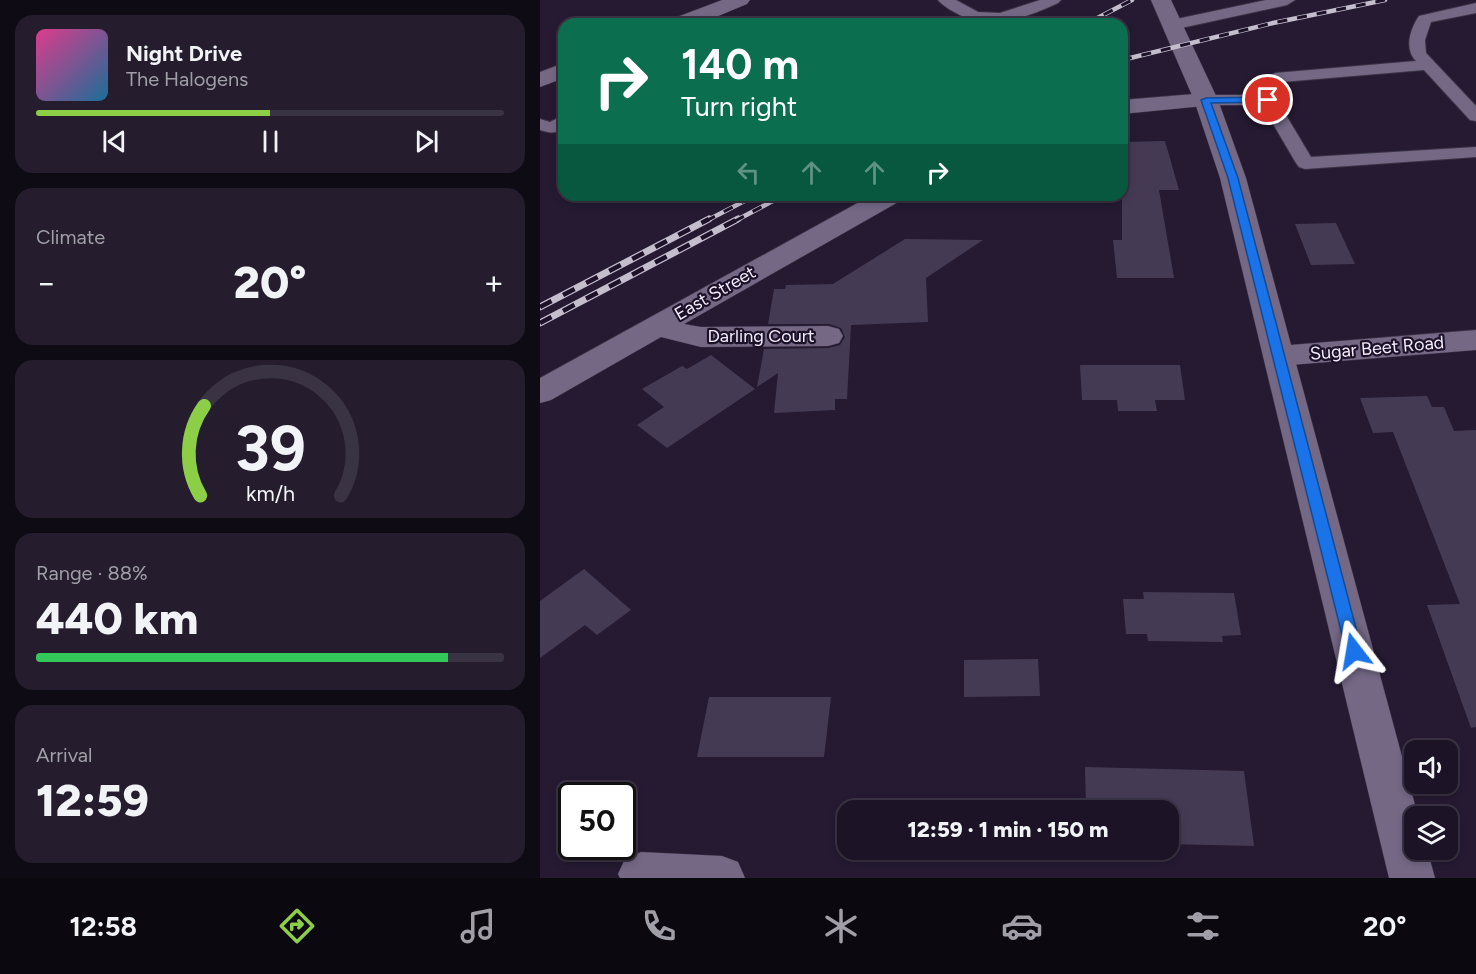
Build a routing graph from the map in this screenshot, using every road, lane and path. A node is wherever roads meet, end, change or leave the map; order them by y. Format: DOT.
graph roads {
  1 [pos="740,0"];
  2 [pos="946,0"];
  3 [pos="1053,0"];
  4 [pos="1161,0"];
  5 [pos="1287,0"];
  6 [pos="1476,8"];
  7 [pos="695,18"];
  8 [pos="985,18"];
  9 [pos="1006,18"];
  10 [pos="1172,25"];
  11 [pos="1429,65"];
  12 [pos="558,72"];
  13 [pos="540,80"];
  14 [pos="1206,100"];
  15 [pos="1268,100"];
  16 [pos="1128,106"];
  17 [pos="1476,116"];
  18 [pos="540,124"];
  19 [pos="558,124"];
  20 [pos="1476,153"];
  21 [pos="880,201"];
  22 [pos="661,323"];
  23 [pos="828,336"];
  24 [pos="1476,340"];
  25 [pos="1278,356"];
  26 [pos="540,392"];
  27 [pos="641,873"];
  28 [pos="722,878"];
  29 [pos="1412,878"];
  1 -- 7 [label="main road"];
  2 -- 8 [label="lane"];
  3 -- 9 [label="lane"];
  4 -- 10 [label="main road"];
  5 -- 10 [label="lane"];
  6 -- 11 [label="lane"];
  10 -- 14 [label="main road"];
  11 -- 15 [label="lane"];
  11 -- 17 [label="lane"];
  12 -- 13 [label="main road"];
  14 -- 15 [label="lane"];
  14 -- 16 [label="main road"];
  14 -- 25 [label="main road"];
  15 -- 20 [label="lane"];
  18 -- 19 [label="lane"];
  21 -- 22 [label="main road, East Street"];
  22 -- 23 [label="main road, Darling Court"];
  22 -- 26 [label="main road, East Street"];
  24 -- 25 [label="main road, Sugar Beet Road"];
  25 -- 29 [label="main road"];
  27 -- 28 [label="main road"];
}
